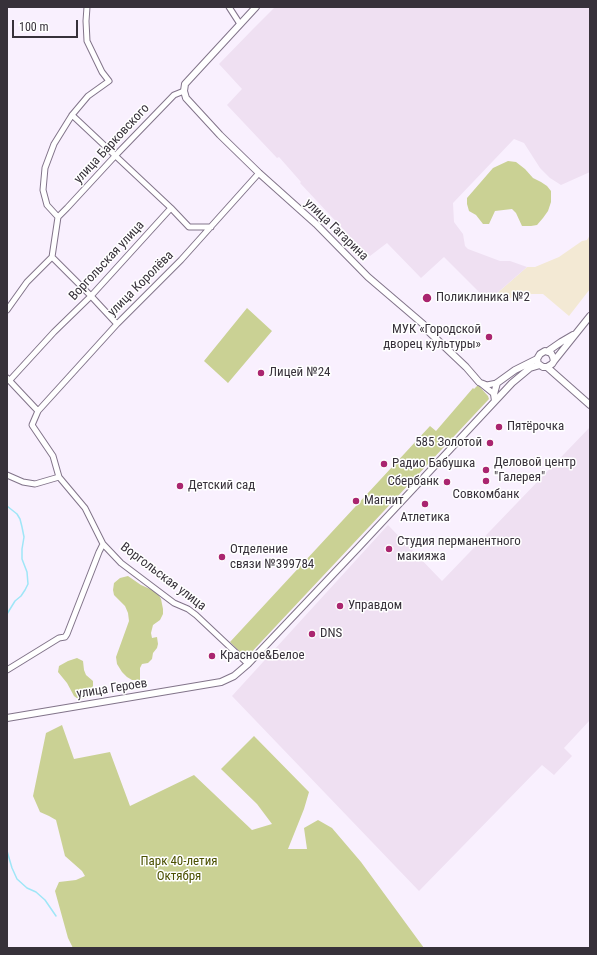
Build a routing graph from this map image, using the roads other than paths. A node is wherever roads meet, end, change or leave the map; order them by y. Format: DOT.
graph roads {
  1 [pos="87,7"];
  2 [pos="229,7"];
  3 [pos="256,7"];
  4 [pos="240,24"];
  5 [pos="184,91"];
  6 [pos="72,116"];
  7 [pos="116,156"];
  8 [pos="259,173"];
  9 [pos="171,208"];
  10 [pos="58,217"];
  11 [pos="211,227"];
  12 [pos="52,257"];
  13 [pos="91,296"];
  14 [pos="7,310"];
  15 [pos="590,316"];
  16 [pos="117,324"];
  17 [pos="574,335"];
  18 [pos="548,352"];
  19 [pos="537,359"];
  20 [pos="551,364"];
  21 [pos="540,366"];
  22 [pos="8,379"];
  23 [pos="479,382"];
  24 [pos="497,383"];
  25 [pos="512,383"];
  26 [pos="494,394"];
  27 [pos="501,394"];
  28 [pos="494,401"];
  29 [pos="590,405"];
  30 [pos="38,411"];
  31 [pos="7,475"];
  32 [pos="59,477"];
  33 [pos="103,544"];
  34 [pos="248,664"];
  35 [pos="7,670"];
  36 [pos="7,718"];
  1 -- 6 [label="street"];
  2 -- 4 [label="street"];
  3 -- 4 [label="street, улица Барковского"];
  4 -- 5 [label="street, улица Барковского"];
  5 -- 7 [label="street, улица Барковского"];
  5 -- 8 [label="street, улица Гагарина"];
  6 -- 7 [label="street"];
  6 -- 10 [label="street"];
  7 -- 9 [label="street"];
  7 -- 10 [label="street, улица Барковского"];
  8 -- 11 [label="street, улица Королёва"];
  8 -- 23 [label="street, улица Гагарина"];
  9 -- 11 [label="street"];
  9 -- 13 [label="street, Воргольская улица"];
  10 -- 12 [label="street"];
  11 -- 16 [label="street, улица Королёва"];
  12 -- 13 [label="street"];
  12 -- 14 [label="street"];
  13 -- 16 [label="street"];
  13 -- 22 [label="street, Воргольская улица"];
  15 -- 17 [label="street"];
  16 -- 30 [label="street, улица Королёва"];
  17 -- 18 [label="street"];
  17 -- 20 [label="street"];
  18 -- 19 [label="street"];
  18 -- 20 [label="street"];
  19 -- 21 [label="street"];
  19 -- 24 [label="street"];
  20 -- 21 [label="street"];
  20 -- 29 [label="street"];
  21 -- 25 [label="street, улица Героев"];
  22 -- 30 [label="street, Воргольская улица"];
  23 -- 24 [label="street"];
  23 -- 26 [label="street, улица Гагарина"];
  24 -- 25 [label="street"];
  24 -- 26 [label="street"];
  25 -- 27 [label="street, улица Героев"];
  26 -- 27 [label="street"];
  26 -- 28 [label="street"];
  27 -- 28 [label="street, улица Героев"];
  28 -- 34 [label="street, улица Героев"];
  30 -- 32 [label="street, Воргольская улица"];
  31 -- 32 [label="street"];
  32 -- 33 [label="street, Воргольская улица"];
  33 -- 34 [label="street, Воргольская улица"];
  33 -- 35 [label="street"];
  34 -- 36 [label="street, улица Героев"];
}
